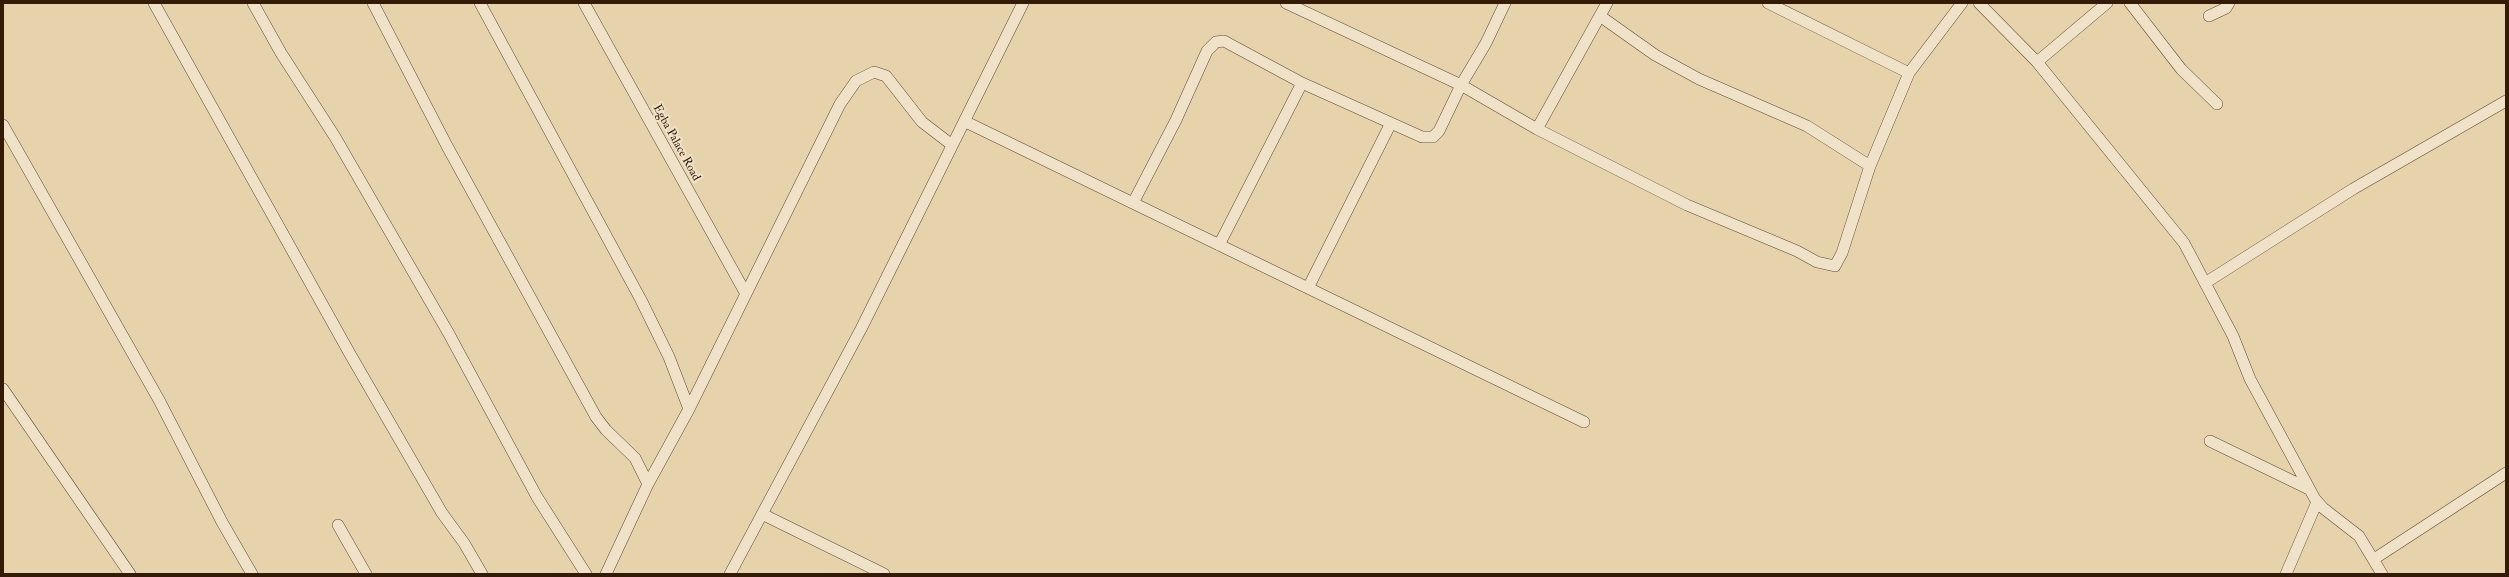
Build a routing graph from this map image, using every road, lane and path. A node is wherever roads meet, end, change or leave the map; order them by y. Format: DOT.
graph roads {
  1 [pos="154,3"];
  2 [pos="252,3"];
  3 [pos="373,3"];
  4 [pos="480,3"];
  5 [pos="584,3"];
  6 [pos="1023,3"];
  7 [pos="1286,3"];
  8 [pos="1505,3"];
  9 [pos="1607,3"];
  10 [pos="1768,3"];
  11 [pos="1962,3"];
  12 [pos="1979,3"];
  13 [pos="2107,3"];
  14 [pos="2130,3"];
  15 [pos="2229,3"];
  16 [pos="1600,16"];
  17 [pos="2209,16"];
  18 [pos="2037,62"];
  19 [pos="1909,72"];
  20 [pos="1302,83"];
  21 [pos="1461,85"];
  22 [pos="2506,101"];
  23 [pos="2217,104"];
  24 [pos="966,122"];
  25 [pos="1391,123"];
  26 [pos="3,125"];
  27 [pos="1537,129"];
  28 [pos="952,145"];
  29 [pos="1870,166"];
  30 [pos="1133,203"];
  31 [pos="1219,245"];
  32 [pos="2205,283"];
  33 [pos="1308,288"];
  34 [pos="746,294"];
  35 [pos="3,389"];
  36 [pos="688,409"];
  37 [pos="1584,422"];
  38 [pos="2210,441"];
  39 [pos="2506,473"];
  40 [pos="648,484"];
  41 [pos="2309,489"];
  42 [pos="2318,502"];
  43 [pos="762,514"];
  44 [pos="338,525"];
  45 [pos="2374,559"];
  46 [pos="130,574"];
  47 [pos="252,574"];
  48 [pos="366,574"];
  49 [pos="482,574"];
  50 [pos="586,574"];
  51 [pos="606,574"];
  52 [pos="730,574"];
  53 [pos="884,574"];
  54 [pos="2286,574"];
  55 [pos="2382,574"];
  1 -- 49 [label="street"];
  2 -- 50 [label="street"];
  3 -- 40 [label="street"];
  4 -- 36 [label="street"];
  5 -- 34 [label="street, Egba Palace Road"];
  6 -- 24 [label="street"];
  7 -- 21 [label="street"];
  8 -- 21 [label="street"];
  9 -- 16 [label="street"];
  10 -- 19 [label="street"];
  11 -- 19 [label="street"];
  12 -- 18 [label="street"];
  13 -- 18 [label="street"];
  14 -- 23 [label="street"];
  15 -- 17 [label="street"];
  16 -- 27 [label="street"];
  16 -- 29 [label="street"];
  18 -- 32 [label="street"];
  19 -- 29 [label="street"];
  20 -- 25 [label="street"];
  20 -- 30 [label="street"];
  20 -- 31 [label="street"];
  21 -- 25 [label="street"];
  21 -- 27 [label="street"];
  22 -- 32 [label="street"];
  24 -- 28 [label="street"];
  24 -- 30 [label="street"];
  25 -- 33 [label="street"];
  26 -- 47 [label="street"];
  27 -- 29 [label="street"];
  28 -- 34 [label="street"];
  28 -- 43 [label="street"];
  30 -- 31 [label="street"];
  31 -- 33 [label="street"];
  32 -- 41 [label="street"];
  33 -- 37 [label="street"];
  34 -- 36 [label="street"];
  35 -- 46 [label="street"];
  36 -- 40 [label="street"];
  38 -- 41 [label="street"];
  39 -- 45 [label="street"];
  40 -- 51 [label="street"];
  41 -- 42 [label="street"];
  42 -- 45 [label="street"];
  42 -- 54 [label="street"];
  43 -- 52 [label="street"];
  43 -- 53 [label="street"];
  44 -- 48 [label="street"];
  45 -- 55 [label="street"];
}
